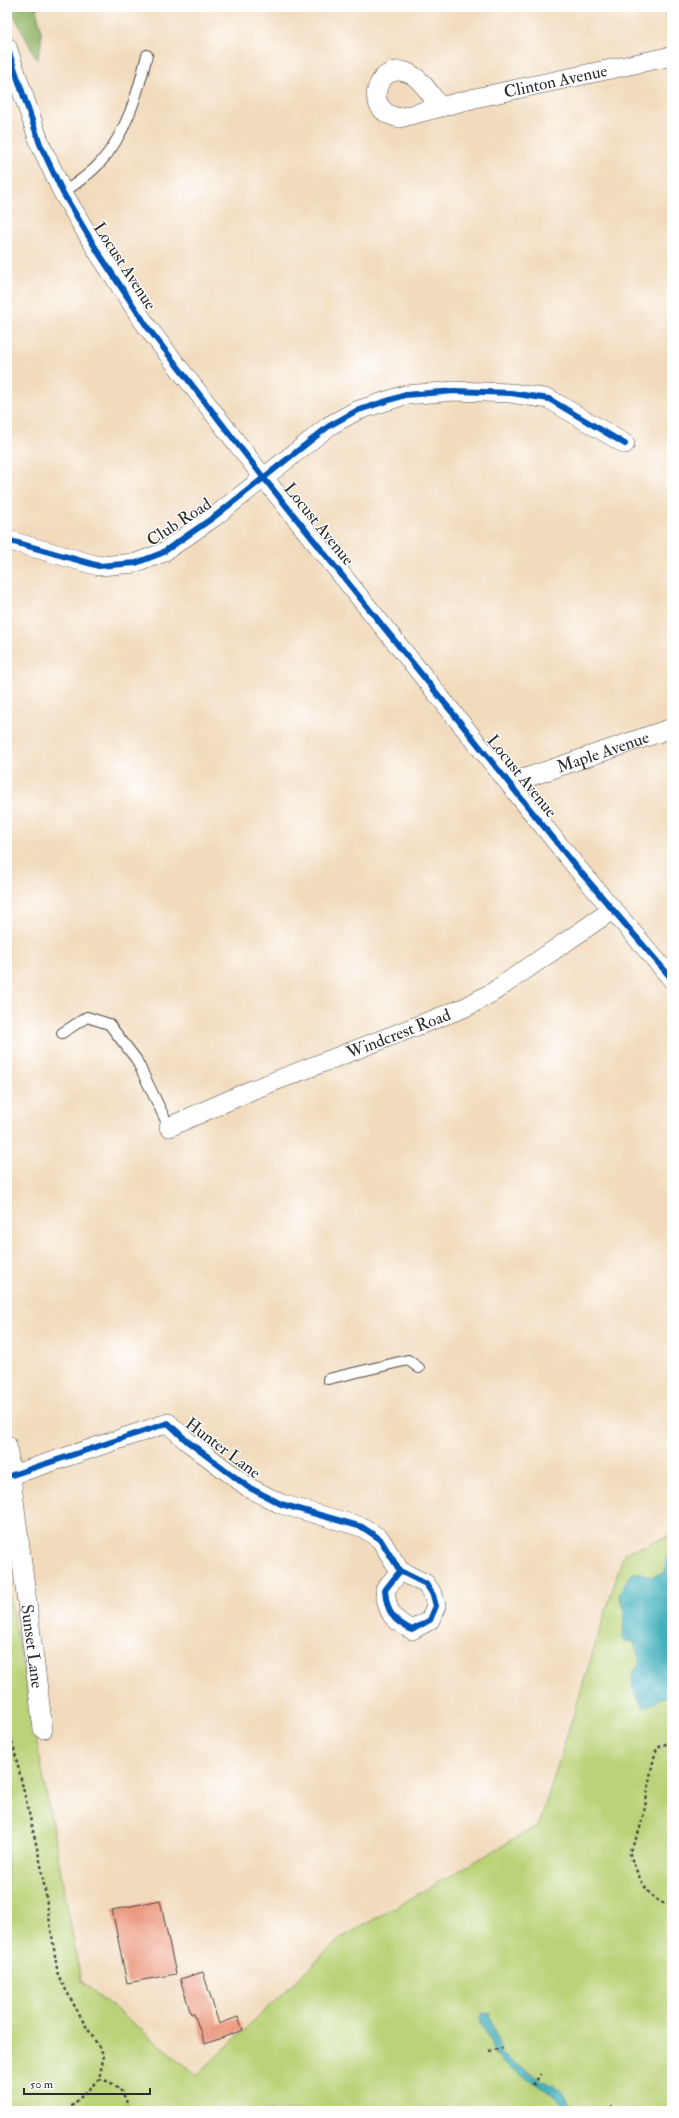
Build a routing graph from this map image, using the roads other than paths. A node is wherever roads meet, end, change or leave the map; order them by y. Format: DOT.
graph roads {
  1 [pos="7,47"];
  2 [pos="147,55"];
  3 [pos="672,56"];
  4 [pos="440,107"];
  5 [pos="63,193"];
  6 [pos="625,444"];
  7 [pos="263,477"];
  8 [pos="7,540"];
  9 [pos="672,728"];
  10 [pos="510,783"];
  11 [pos="612,910"];
  12 [pos="672,979"];
  13 [pos="62,1033"];
  14 [pos="169,1127"];
  15 [pos="419,1368"];
  16 [pos="328,1379"];
  17 [pos="7,1445"];
  18 [pos="12,1475"];
  19 [pos="400,1571"];
  20 [pos="43,1729"];
  1 -- 5 [label="street, Locust Avenue"];
  2 -- 5 [label="lane"];
  3 -- 4 [label="street, Clinton Avenue"];
  5 -- 7 [label="street, Locust Avenue"];
  6 -- 7 [label="street, Club Road"];
  7 -- 8 [label="street, Club Road"];
  7 -- 10 [label="street, Locust Avenue"];
  9 -- 10 [label="street, Maple Avenue"];
  10 -- 11 [label="street, Locust Avenue"];
  11 -- 12 [label="street, Locust Avenue"];
  11 -- 14 [label="street, Windcrest Road"];
  13 -- 14 [label="lane"];
  15 -- 16 [label="lane"];
  17 -- 18 [label="street, Sunset Lane"];
  18 -- 19 [label="street, Hunter Lane"];
  18 -- 20 [label="street, Sunset Lane"];
}
